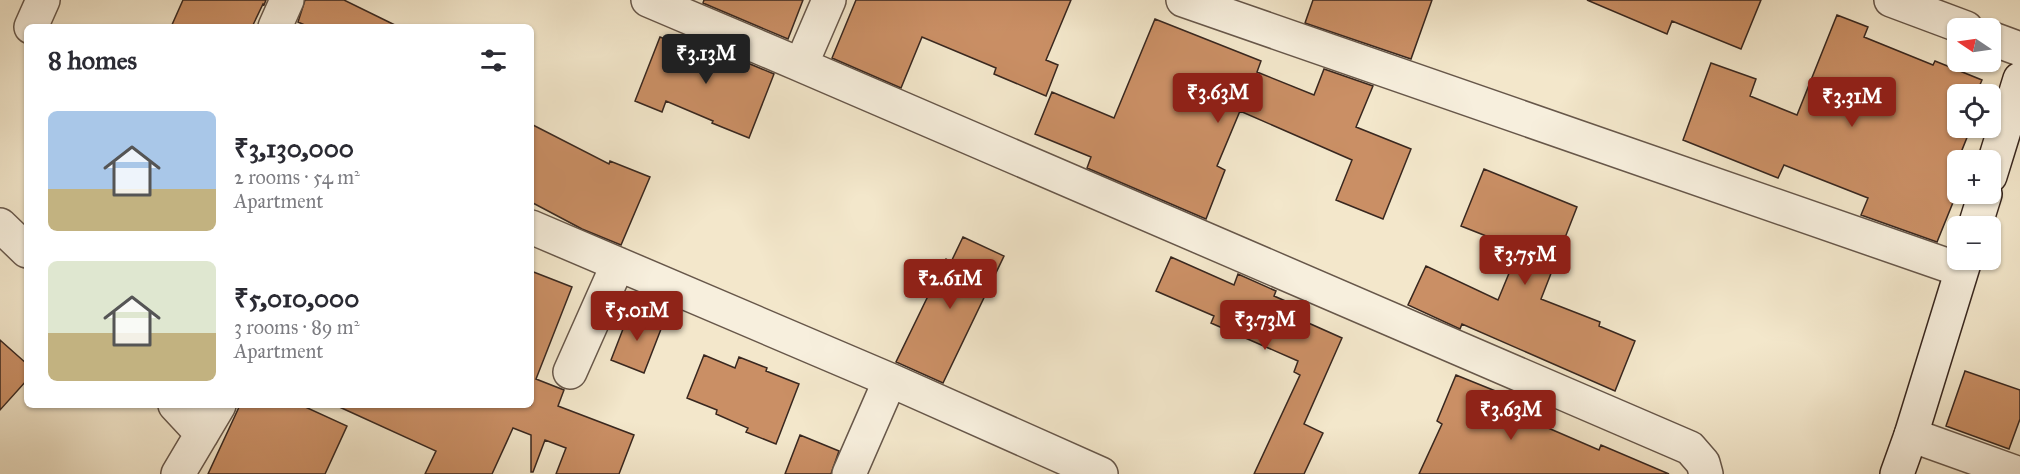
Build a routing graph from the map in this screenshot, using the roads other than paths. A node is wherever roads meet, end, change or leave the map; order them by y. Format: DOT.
graph roads {
  1 [pos="43,0"];
  2 [pos="287,0"];
  3 [pos="648,0"];
  4 [pos="829,0"];
  5 [pos="1183,0"];
  6 [pos="1891,0"];
  7 [pos="1947,21"];
  8 [pos="32,24"];
  9 [pos="276,24"];
  10 [pos="2001,42"];
  11 [pos="2020,49"];
  12 [pos="801,64"];
  13 [pos="2020,79"];
  14 [pos="2002,166"];
  15 [pos="0,225"];
  16 [pos="534,228"];
  17 [pos="24,248"];
  18 [pos="1947,260"];
  19 [pos="618,264"];
  20 [pos="1961,270"];
  21 [pos="570,372"];
  22 [pos="890,380"];
  23 [pos="178,408"];
  24 [pos="217,408"];
  25 [pos="202,434"];
  26 [pos="1911,435"];
  27 [pos="181,473"];
  28 [pos="849,474"];
  29 [pos="1101,474"];
  30 [pos="1707,474"];
  31 [pos="1897,474"];
  32 [pos="2020,474"];
  1 -- 8 [label="street"];
  2 -- 9 [label="street"];
  3 -- 12 [label="street"];
  4 -- 12 [label="street"];
  5 -- 18 [label="street"];
  6 -- 7 [label="street"];
  10 -- 11 [label="street"];
  12 -- 30 [label="street"];
  13 -- 14 [label="street"];
  15 -- 17 [label="street"];
  16 -- 19 [label="street"];
  19 -- 21 [label="street"];
  19 -- 22 [label="street"];
  20 -- 26 [label="street"];
  22 -- 28 [label="street"];
  22 -- 29 [label="street"];
  23 -- 25 [label="street"];
  24 -- 25 [label="street"];
  25 -- 27 [label="street"];
  26 -- 31 [label="street"];
  26 -- 32 [label="street"];
}
